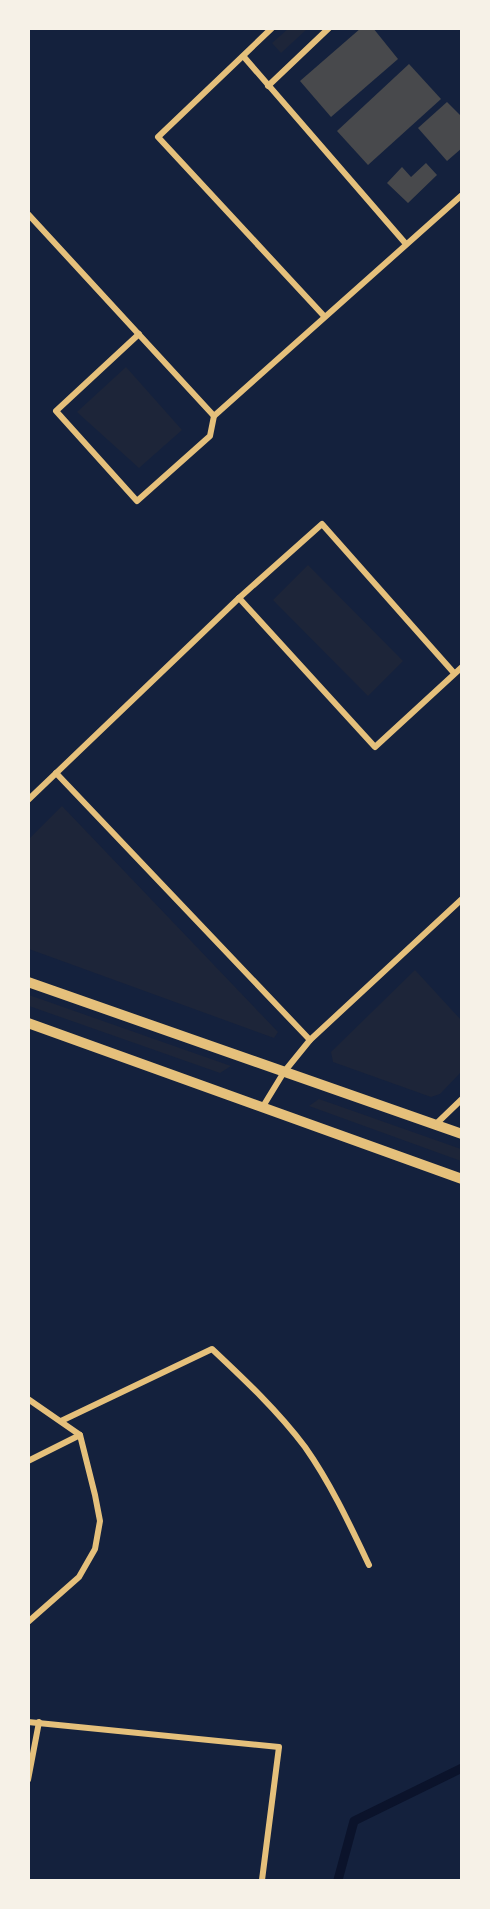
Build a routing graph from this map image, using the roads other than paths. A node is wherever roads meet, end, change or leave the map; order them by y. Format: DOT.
graph roads {
  1 [pos="272,28"];
  2 [pos="329,28"];
  3 [pos="244,57"];
  4 [pos="268,86"];
  5 [pos="462,195"];
  6 [pos="28,214"];
  7 [pos="406,244"];
  8 [pos="324,316"];
  9 [pos="140,334"];
  10 [pos="214,416"];
  11 [pos="239,598"];
  12 [pos="462,667"];
  13 [pos="454,673"];
  14 [pos="56,773"];
  15 [pos="28,800"];
  16 [pos="462,899"];
  17 [pos="28,982"];
  18 [pos="28,1023"];
  19 [pos="310,1040"];
  20 [pos="284,1072"];
  21 [pos="462,1099"];
  22 [pos="262,1108"];
  23 [pos="435,1125"];
  24 [pos="462,1134"];
  25 [pos="462,1179"];
  26 [pos="28,1399"];
  27 [pos="62,1421"];
  28 [pos="80,1435"];
  29 [pos="28,1461"];
  30 [pos="369,1565"];
  31 [pos="28,1622"];
  32 [pos="28,1722"];
  33 [pos="39,1722"];
  34 [pos="28,1780"];
  35 [pos="262,1881"];
  1 -- 3 [label="street"];
  2 -- 4 [label="street"];
  3 -- 4 [label="street"];
  3 -- 8 [label="street"];
  4 -- 7 [label="street"];
  5 -- 7 [label="street"];
  6 -- 9 [label="street"];
  7 -- 8 [label="street"];
  8 -- 10 [label="street"];
  9 -- 10 [label="street"];
  9 -- 10 [label="street"];
  11 -- 13 [label="street"];
  11 -- 13 [label="street"];
  11 -- 14 [label="street"];
  12 -- 13 [label="street"];
  14 -- 15 [label="street"];
  14 -- 19 [label="street"];
  16 -- 19 [label="street"];
  17 -- 20 [label="street"];
  18 -- 22 [label="street"];
  19 -- 20 [label="street"];
  20 -- 22 [label="street"];
  20 -- 23 [label="street"];
  21 -- 23 [label="street"];
  22 -- 25 [label="street"];
  23 -- 24 [label="street"];
  26 -- 27 [label="street"];
  27 -- 28 [label="street"];
  27 -- 30 [label="street"];
  28 -- 29 [label="street"];
  28 -- 31 [label="street"];
  32 -- 33 [label="street"];
  33 -- 34 [label="street"];
  33 -- 35 [label="street"];
}
